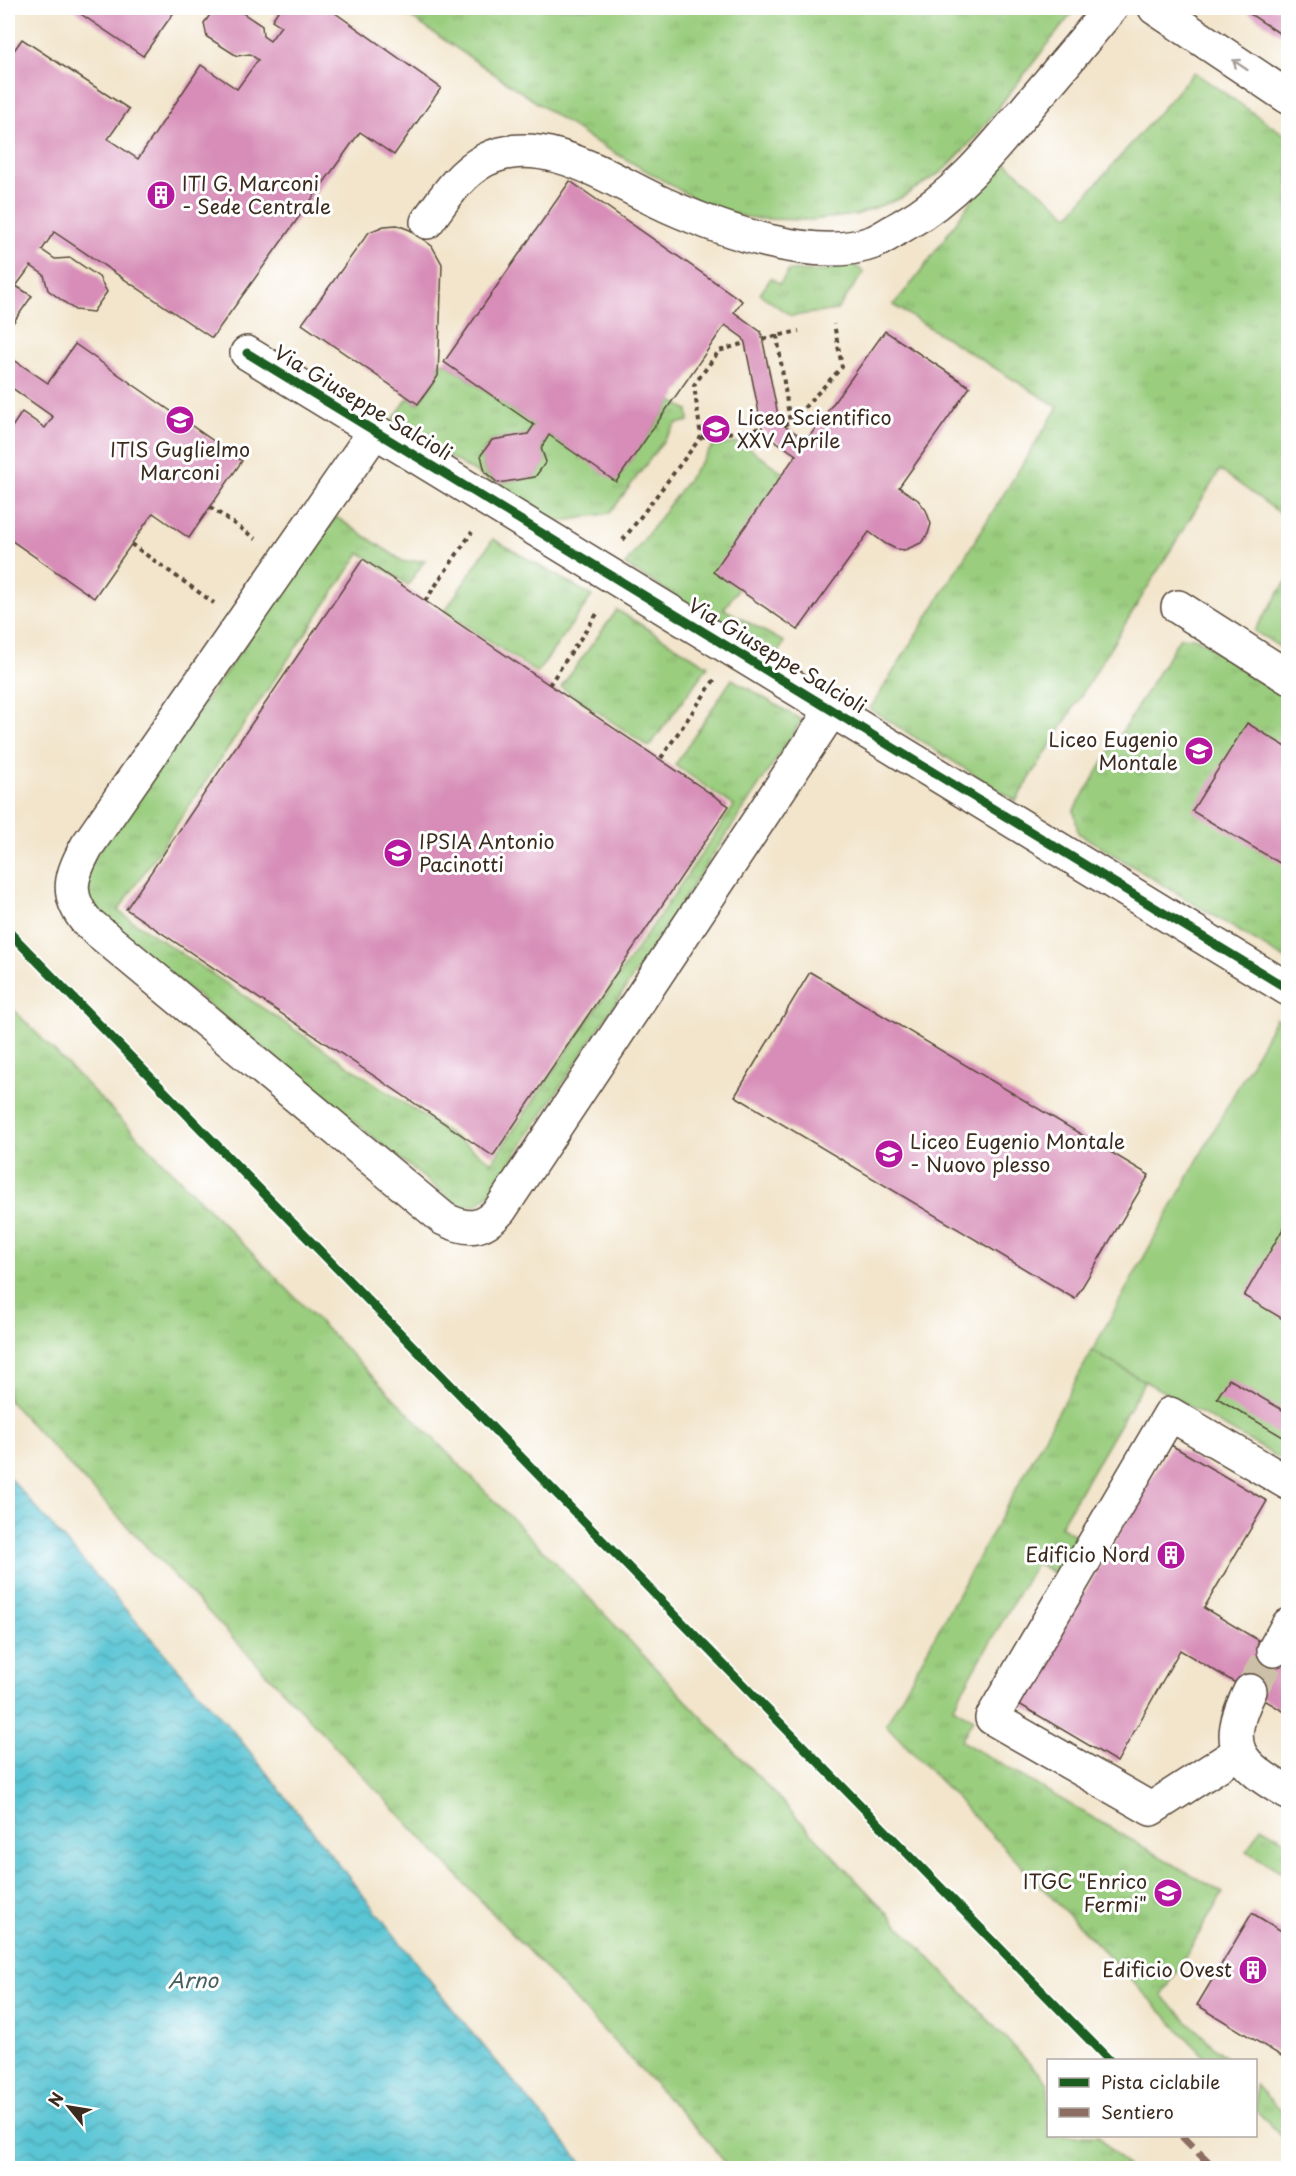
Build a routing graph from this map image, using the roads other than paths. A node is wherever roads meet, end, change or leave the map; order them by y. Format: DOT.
graph roads {
  1 [pos="1111,8"];
  2 [pos="1155,8"];
  3 [pos="1288,97"];
  4 [pos="427,222"];
  5 [pos="248,353"];
  6 [pos="375,431"];
  7 [pos="1178,607"];
  8 [pos="1288,677"];
  9 [pos="832,710"];
  10 [pos="1288,989"];
  11 [pos="1288,1483"];
  12 [pos="1250,1691"];
  13 [pos="1239,1752"];
  14 [pos="1288,1793"];
  1 -- 4 [label="street"];
  3 -- 2 [label="street, one-way"];
  5 -- 6 [label="street, Via Giuseppe Salcioli"];
  6 -- 9 [label="street, Via Giuseppe Salcioli"];
  6 -- 9 [label="street"];
  7 -- 8 [label="street"];
  9 -- 10 [label="street, Via Giuseppe Salcioli"];
  11 -- 13 [label="street"];
  12 -- 13 [label="street"];
  13 -- 14 [label="street"];
}
